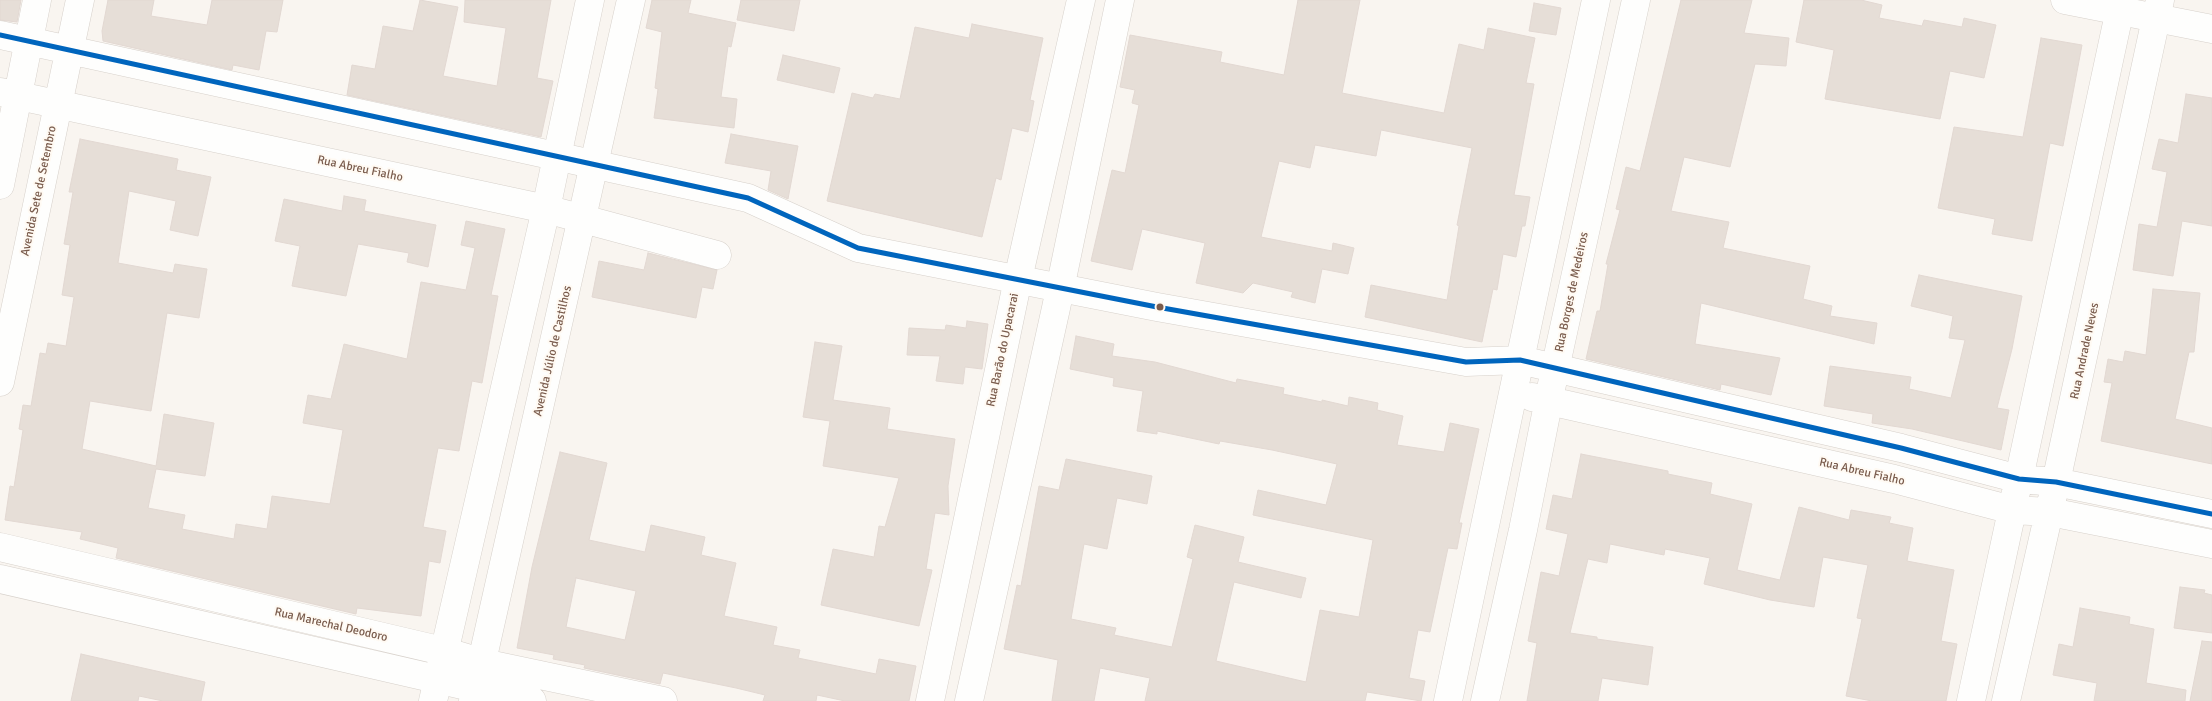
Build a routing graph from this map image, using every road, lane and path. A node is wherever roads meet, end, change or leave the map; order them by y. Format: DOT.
graph roads {
  1 [pos="37,0"];
  2 [pos="80,0"];
  3 [pos="590,0"];
  4 [pos="631,0"];
  5 [pos="1081,0"];
  6 [pos="1120,0"];
  7 [pos="1596,0"];
  8 [pos="1636,0"];
  9 [pos="2065,0"];
  10 [pos="2121,6"];
  11 [pos="2158,9"];
  12 [pos="2212,29"];
  13 [pos="0,35"];
  14 [pos="28,40"];
  15 [pos="69,51"];
  16 [pos="9,94"];
  17 [pos="57,103"];
  18 [pos="1568,127"];
  19 [pos="1606,136"];
  20 [pos="557,156"];
  21 [pos="594,165"];
  22 [pos="0,185"];
  23 [pos="0,199"];
  24 [pos="36,206"];
  25 [pos="546,209"];
  26 [pos="583,219"];
  27 [pos="2070,243"];
  28 [pos="2107,248"];
  29 [pos="717,254"];
  30 [pos="1018,279"];
  31 [pos="1060,287"];
  32 [pos="1520,360"];
  33 [pos="2043,367"];
  34 [pos="1555,369"];
  35 [pos="2079,375"];
  36 [pos="0,382"];
  37 [pos="1513,393"];
  38 [pos="1548,402"];
  39 [pos="491,443"];
  40 [pos="1902,448"];
  41 [pos="531,451"];
  42 [pos="1894,479"];
  43 [pos="2019,479"];
  44 [pos="2056,482"];
  45 [pos="2012,510"];
  46 [pos="2050,512"];
  47 [pos="2203,512"];
  48 [pos="1485,522"];
  49 [pos="1523,530"];
  50 [pos="2200,542"];
  51 [pos="962,545"];
  52 [pos="0,548"];
  53 [pos="1002,554"];
  54 [pos="0,579"];
  55 [pos="191,593"];
  56 [pos="186,620"];
  57 [pos="316,622"];
  58 [pos="310,650"];
  59 [pos="443,651"];
  60 [pos="477,684"];
  61 [pos="435,690"];
  62 [pos="1972,697"];
  63 [pos="2006,700"];
  64 [pos="532,701"];
  65 [pos="663,701"];
  66 [pos="930,701"];
  67 [pos="970,701"];
  68 [pos="1448,701"];
  69 [pos="1485,701"];
  1 -- 14 [label="street"];
  2 -- 15 [label="street, Avenida Sete de Setembro"];
  3 -- 20 [label="street"];
  4 -- 21 [label="street, Avenida Júlio de Castilhos"];
  5 -- 30 [label="street, Rua Barão do Upacarai"];
  6 -- 31 [label="street"];
  7 -- 18 [label="street"];
  8 -- 19 [label="street, Rua Borges de Medeiros"];
  9 -- 10 [label="street"];
  10 -- 11 [label="street"];
  10 -- 27 [label="street"];
  11 -- 12 [label="street"];
  11 -- 28 [label="street, Rua Andrade Neves"];
  13 -- 14 [label="street"];
  14 -- 15 [label="street"];
  14 -- 16 [label="street"];
  15 -- 17 [label="street, Avenida Sete de Setembro"];
  15 -- 20 [label="street"];
  16 -- 17 [label="street, Rua Abreu Fialho"];
  16 -- 22 [label="street"];
  17 -- 24 [label="street, Avenida Sete de Setembro"];
  17 -- 25 [label="street, Rua Abreu Fialho"];
  18 -- 19 [label="street"];
  18 -- 32 [label="street"];
  19 -- 34 [label="street, Rua Borges de Medeiros"];
  20 -- 21 [label="street"];
  20 -- 25 [label="street"];
  21 -- 26 [label="street, Avenida Júlio de Castilhos"];
  21 -- 30 [label="street"];
  23 -- 24 [label="street"];
  24 -- 36 [label="street, Avenida Sete de Setembro"];
  25 -- 26 [label="street, Rua Abreu Fialho"];
  25 -- 39 [label="street"];
  26 -- 29 [label="street, Rua Abreu Fialho"];
  26 -- 41 [label="street, Avenida Júlio de Castilhos"];
  27 -- 28 [label="street"];
  27 -- 33 [label="street"];
  28 -- 35 [label="street, Rua Andrade Neves"];
  30 -- 31 [label="street"];
  30 -- 51 [label="street, Rua Barão do Upacarai"];
  31 -- 32 [label="street"];
  31 -- 53 [label="street"];
  32 -- 34 [label="street"];
  32 -- 37 [label="street"];
  33 -- 35 [label="street"];
  33 -- 43 [label="street"];
  34 -- 38 [label="street, Rua Borges de Medeiros"];
  34 -- 40 [label="street"];
  35 -- 44 [label="street, Rua Andrade Neves"];
  37 -- 38 [label="street, Rua Abreu Fialho"];
  37 -- 48 [label="street"];
  38 -- 42 [label="street, Rua Abreu Fialho"];
  38 -- 49 [label="street, Rua Borges de Medeiros"];
  39 -- 41 [label="street"];
  39 -- 59 [label="street"];
  40 -- 42 [label="street"];
  40 -- 43 [label="street"];
  41 -- 60 [label="street, Avenida Júlio de Castilhos"];
  42 -- 45 [label="street, Rua Abreu Fialho"];
  43 -- 44 [label="street"];
  43 -- 45 [label="street"];
  44 -- 46 [label="street, Rua Andrade Neves"];
  44 -- 47 [label="street"];
  45 -- 46 [label="street, Rua Abreu Fialho"];
  45 -- 62 [label="street"];
  46 -- 50 [label="street, Rua Abreu Fialho"];
  46 -- 63 [label="street, Rua Andrade Neves"];
  47 -- 50 [label="street"];
  48 -- 49 [label="street"];
  48 -- 68 [label="street"];
  49 -- 69 [label="street, Rua Borges de Medeiros"];
  51 -- 53 [label="street"];
  51 -- 66 [label="street, Rua Barão do Upacarai"];
  52 -- 55 [label="street, Rua Marechal Deodoro"];
  53 -- 67 [label="street"];
  54 -- 56 [label="street, Rua Marechal Deodoro"];
  55 -- 56 [label="street"];
  55 -- 57 [label="street, Rua Marechal Deodoro"];
  56 -- 58 [label="street, Rua Marechal Deodoro"];
  57 -- 58 [label="street"];
  57 -- 59 [label="street, Rua Marechal Deodoro"];
  58 -- 61 [label="street, Rua Marechal Deodoro"];
  59 -- 60 [label="street, Rua Marechal Deodoro"];
  59 -- 61 [label="street"];
  60 -- 61 [label="street, Rua Marechal Deodoro"];
  60 -- 64 [label="street, Rua Marechal Deodoro"];
  60 -- 65 [label="street, Rua Marechal Deodoro"];
  62 -- 63 [label="street"];
}
